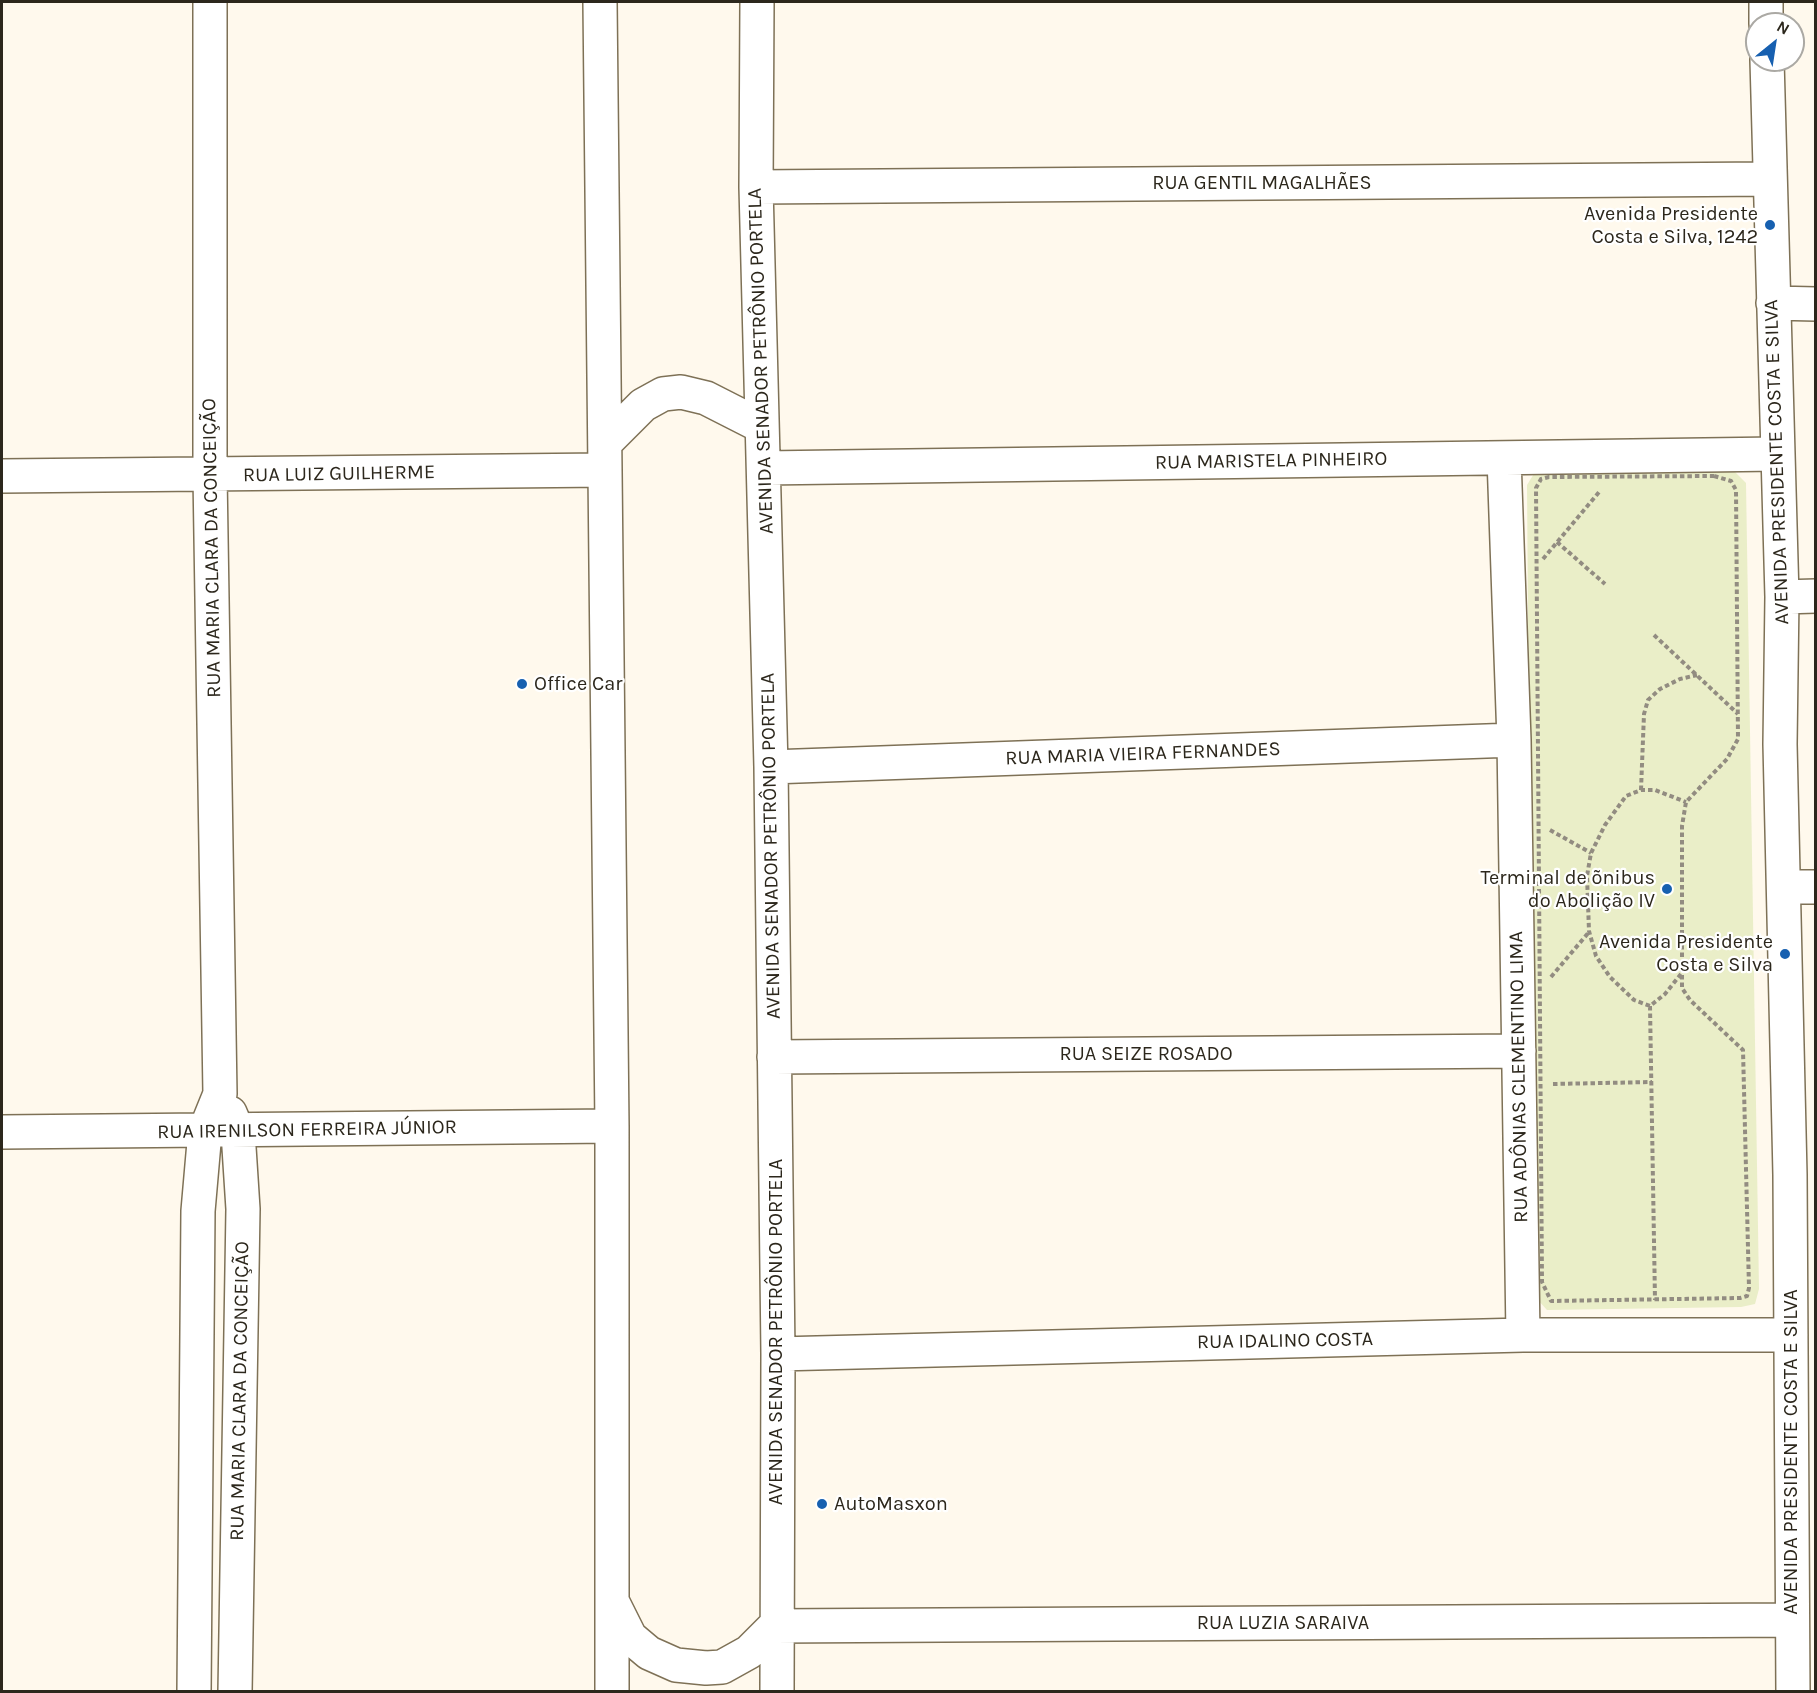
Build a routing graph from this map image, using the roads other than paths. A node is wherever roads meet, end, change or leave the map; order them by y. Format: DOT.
graph roads {
  1 [pos="210,2"];
  2 [pos="600,2"];
  3 [pos="757,2"];
  4 [pos="1767,72"];
  5 [pos="1768,179"];
  6 [pos="756,187"];
  7 [pos="1773,303"];
  8 [pos="1815,304"];
  9 [pos="761,426"];
  10 [pos="1778,454"];
  11 [pos="605,457"];
  12 [pos="1504,458"];
  13 [pos="764,468"];
  14 [pos="210,475"];
  15 [pos="2,476"];
  16 [pos="1815,596"];
  17 [pos="1782,597"];
  18 [pos="1514,740"];
  19 [pos="771,767"];
  20 [pos="1800,887"];
  21 [pos="1519,1051"];
  22 [pos="774,1057"];
  23 [pos="220,1094"];
  24 [pos="612,1126"];
  25 [pos="205,1131"];
  26 [pos="2,1132"];
  27 [pos="238,1132"];
  28 [pos="1803,1175"];
  29 [pos="1523,1335"];
  30 [pos="1791,1335"];
  31 [pos="778,1354"];
  32 [pos="1804,1461"];
  33 [pos="612,1600"];
  34 [pos="1791,1620"];
  35 [pos="775,1626"];
  36 [pos="194,1692"];
  37 [pos="235,1692"];
  38 [pos="612,1692"];
  39 [pos="777,1692"];
  40 [pos="1793,1692"];
  1 -- 14 [label="street, RUA MARIA CLARA DA CONCEIÇÃO"];
  2 -- 11 [label="street"];
  3 -- 6 [label="street, AVENIDA SENADOR PETRÔNIO PORTELA"];
  4 -- 5 [label="street, AVENIDA PRESIDENTE COSTA E SILVA"];
  5 -- 6 [label="street, RUA GENTIL MAGALHÃES"];
  5 -- 7 [label="street, AVENIDA PRESIDENTE COSTA E SILVA"];
  6 -- 9 [label="street, AVENIDA SENADOR PETRÔNIO PORTELA"];
  7 -- 8 [label="street"];
  7 -- 10 [label="street, AVENIDA PRESIDENTE COSTA E SILVA"];
  9 -- 11 [label="street"];
  9 -- 13 [label="street, AVENIDA SENADOR PETRÔNIO PORTELA"];
  10 -- 12 [label="street, RUA MARISTELA PINHEIRO"];
  10 -- 17 [label="street, AVENIDA PRESIDENTE COSTA E SILVA"];
  11 -- 14 [label="street, RUA LUIZ GUILHERME"];
  11 -- 24 [label="street"];
  12 -- 13 [label="street, RUA MARISTELA PINHEIRO"];
  12 -- 18 [label="street, RUA ADÔNIAS CLEMENTINO LIMA"];
  13 -- 19 [label="street, AVENIDA SENADOR PETRÔNIO PORTELA"];
  14 -- 15 [label="street, RUA LUIZ GUILHERME"];
  14 -- 23 [label="street, RUA MARIA CLARA DA CONCEIÇÃO"];
  16 -- 17 [label="street"];
  17 -- 20 [label="street, AVENIDA PRESIDENTE COSTA E SILVA"];
  18 -- 19 [label="street, RUA MARIA VIEIRA FERNANDES"];
  18 -- 21 [label="street, RUA ADÔNIAS CLEMENTINO LIMA"];
  19 -- 22 [label="street, AVENIDA SENADOR PETRÔNIO PORTELA"];
  20 -- 28 [label="street, AVENIDA PRESIDENTE COSTA E SILVA"];
  21 -- 22 [label="street, RUA SEIZE ROSADO"];
  21 -- 29 [label="street, RUA ADÔNIAS CLEMENTINO LIMA"];
  22 -- 31 [label="street, AVENIDA SENADOR PETRÔNIO PORTELA"];
  23 -- 25 [label="street, RUA MARIA CLARA DA CONCEIÇÃO"];
  23 -- 27 [label="street, RUA MARIA CLARA DA CONCEIÇÃO"];
  24 -- 27 [label="street, RUA IRENILSON FERREIRA JÚNIOR"];
  24 -- 33 [label="street"];
  25 -- 26 [label="street, RUA IRENILSON FERREIRA JÚNIOR"];
  25 -- 27 [label="street, RUA IRENILSON FERREIRA JÚNIOR"];
  25 -- 36 [label="street, RUA MARIA CLARA DA CONCEIÇÃO"];
  27 -- 37 [label="street, RUA MARIA CLARA DA CONCEIÇÃO"];
  28 -- 30 [label="street, AVENIDA PRESIDENTE COSTA E SILVA"];
  29 -- 30 [label="street, RUA IDALINO COSTA"];
  29 -- 31 [label="street, RUA IDALINO COSTA"];
  30 -- 32 [label="street, AVENIDA PRESIDENTE COSTA E SILVA"];
  31 -- 35 [label="street, AVENIDA SENADOR PETRÔNIO PORTELA"];
  32 -- 34 [label="street, AVENIDA PRESIDENTE COSTA E SILVA"];
  33 -- 35 [label="street"];
  33 -- 38 [label="street"];
  34 -- 35 [label="street, RUA LUZIA SARAIVA"];
  34 -- 40 [label="street, AVENIDA PRESIDENTE COSTA E SILVA"];
  35 -- 39 [label="street, AVENIDA SENADOR PETRÔNIO PORTELA"];
}
